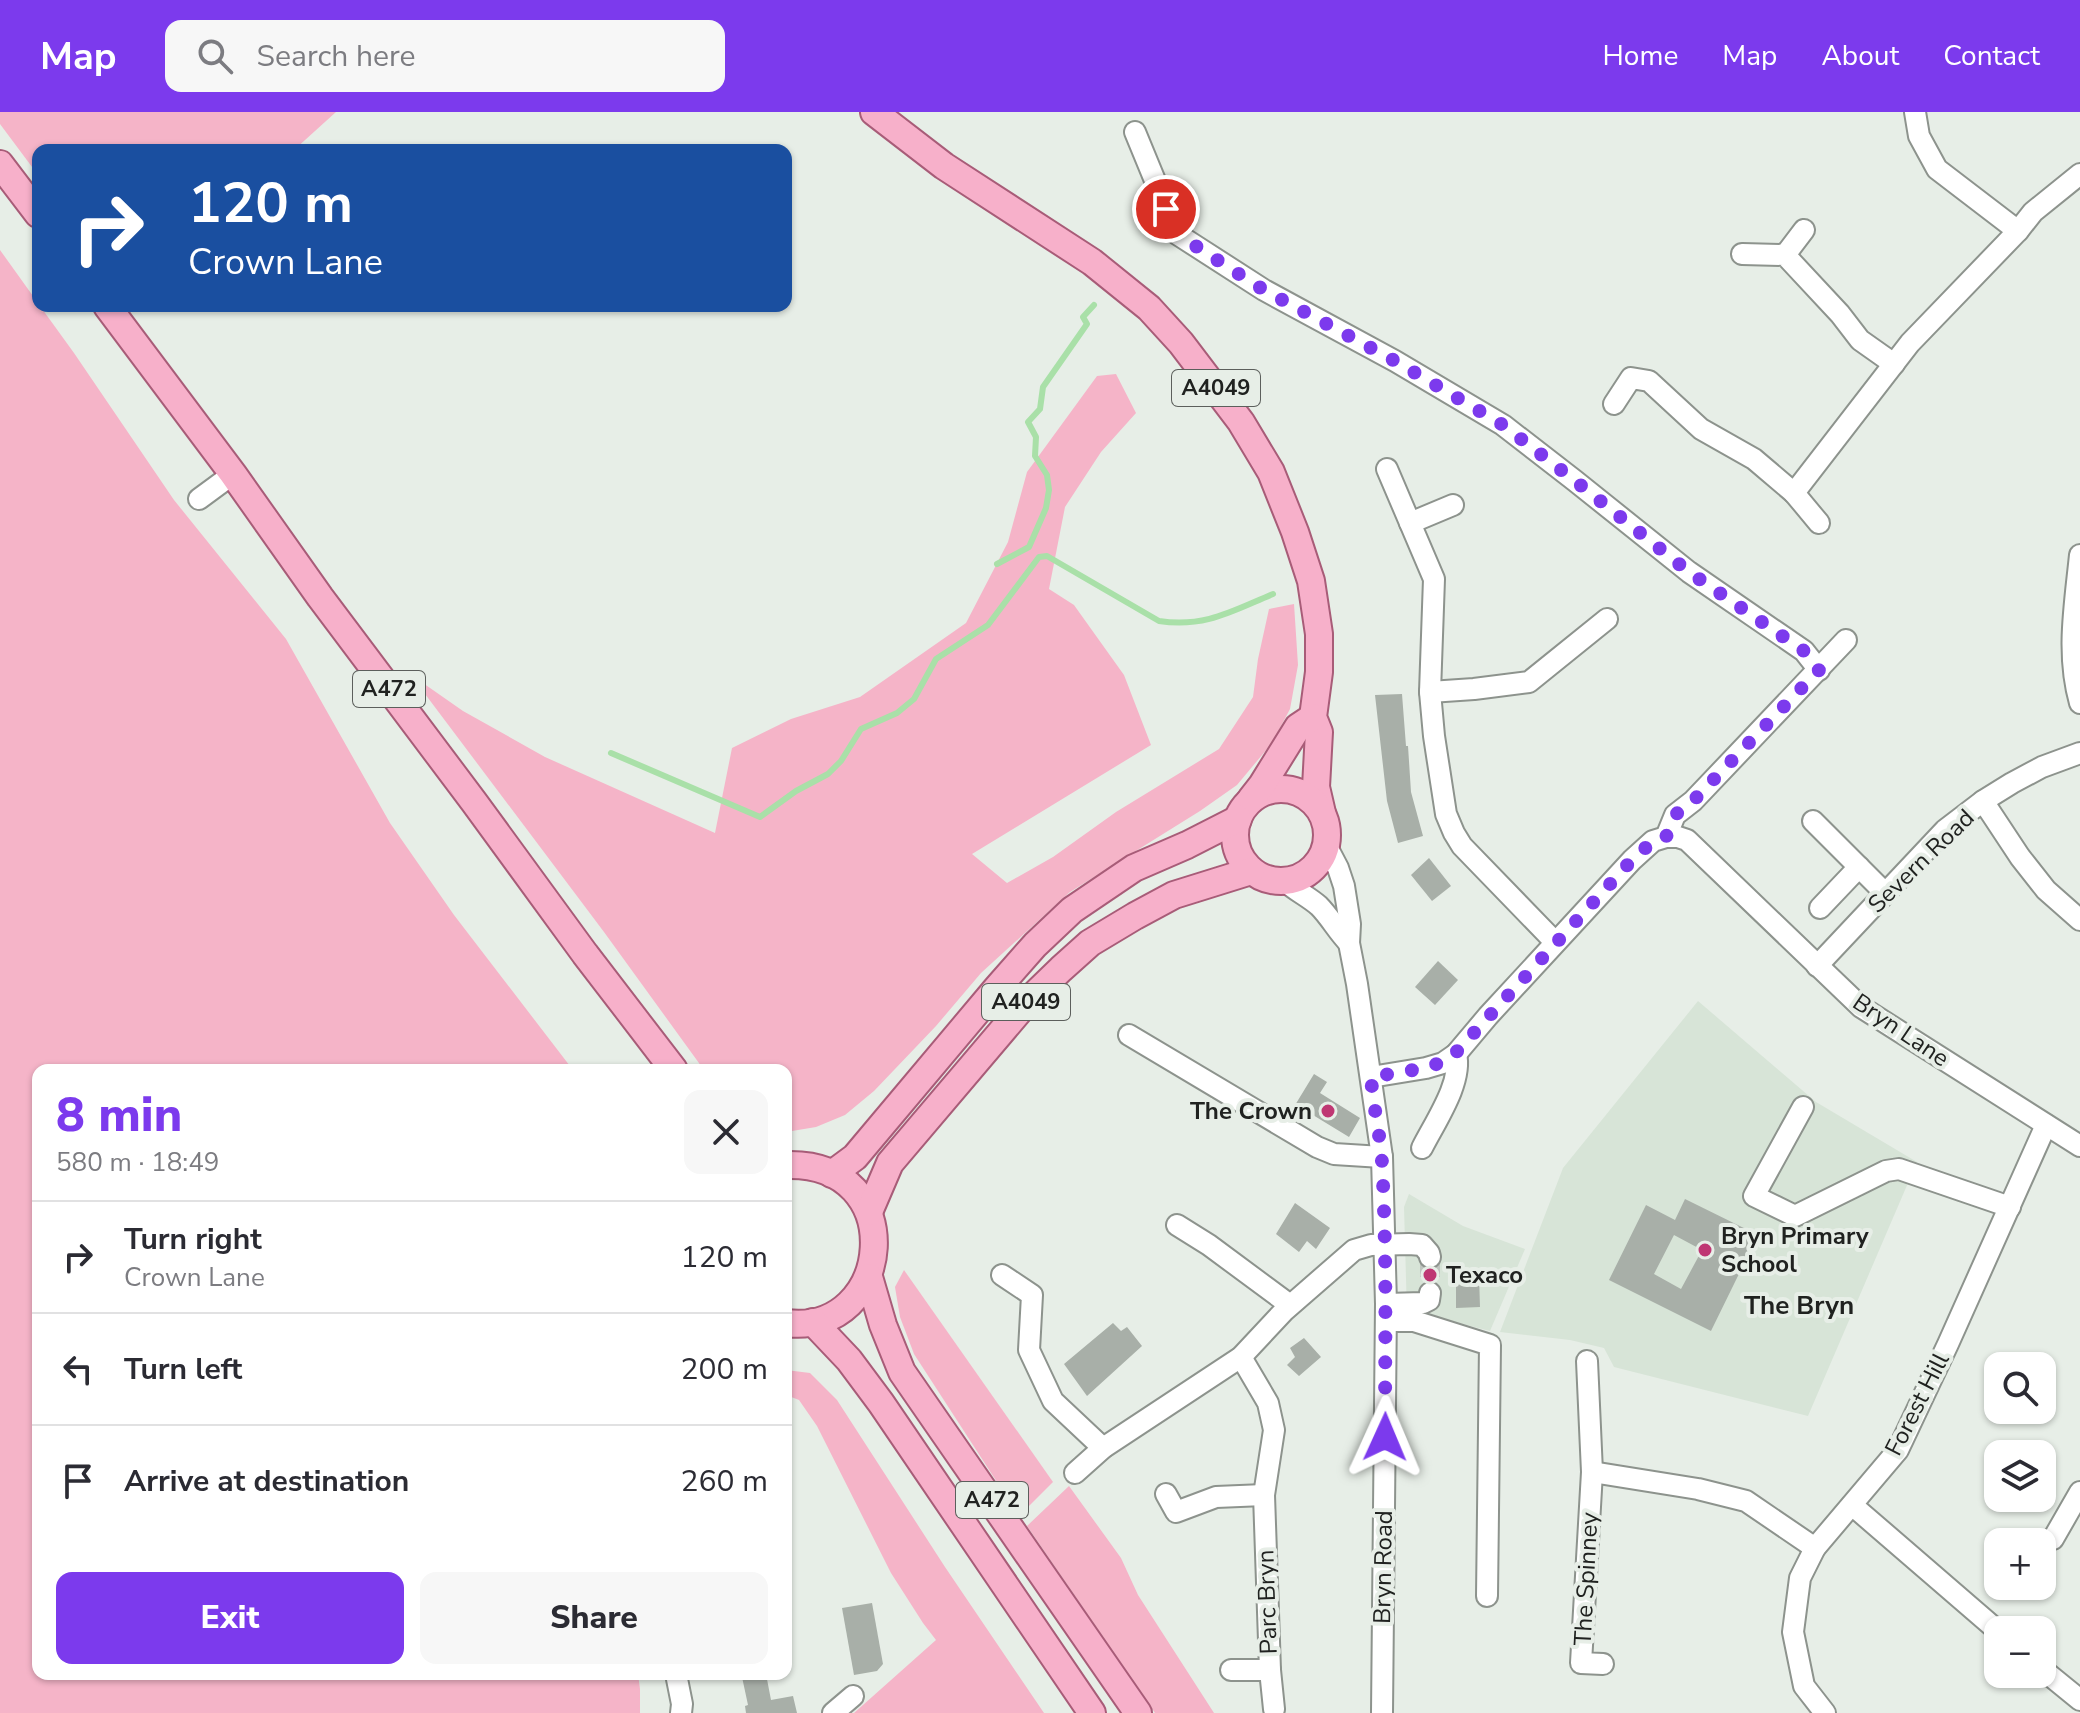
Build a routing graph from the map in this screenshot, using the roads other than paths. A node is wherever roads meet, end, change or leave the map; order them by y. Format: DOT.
graph roads {
  1 [pos="874,112"];
  2 [pos="1915,112"];
  3 [pos="1135,132"];
  4 [pos="0,164"];
  5 [pos="2080,174"];
  6 [pos="32,206"];
  7 [pos="1804,230"];
  8 [pos="2018,231"];
  9 [pos="1742,254"];
  10 [pos="1785,255"];
  11 [pos="112,312"];
  12 [pos="1894,364"];
  13 [pos="1614,404"];
  14 [pos="1387,469"];
  15 [pos="233,474"];
  16 [pos="1794,493"];
  17 [pos="199,499"];
  18 [pos="1453,505"];
  19 [pos="1410,523"];
  20 [pos="1819,523"];
  21 [pos="2080,555"];
  22 [pos="1607,619"];
  23 [pos="1846,640"];
  24 [pos="1819,670"];
  25 [pos="1430,692"];
  26 [pos="2080,703"];
  27 [pos="1313,717"];
  28 [pos="2080,753"];
  29 [pos="1983,801"];
  30 [pos="1242,812"];
  31 [pos="1322,813"];
  32 [pos="1813,821"];
  33 [pos="1666,837"];
  34 [pos="1327,847"];
  35 [pos="1859,867"];
  36 [pos="1251,871"];
  37 [pos="1286,882"];
  38 [pos="1885,893"];
  39 [pos="1820,908"];
  40 [pos="2080,920"];
  41 [pos="1555,942"];
  42 [pos="1349,943"];
  43 [pos="1817,966"];
  44 [pos="1129,1035"];
  45 [pos="1456,1054"];
  46 [pos="669,1064"];
  47 [pos="1371,1077"];
  48 [pos="1803,1107"];
  49 [pos="2046,1125"];
  50 [pos="2080,1146"];
  51 [pos="1422,1148"];
  52 [pos="1382,1157"];
  53 [pos="792,1163"];
  54 [pos="832,1174"];
  55 [pos="2010,1207"];
  56 [pos="869,1212"];
  57 [pos="1177,1225"];
  58 [pos="1386,1245"];
  59 [pos="1430,1257"];
  60 [pos="1002,1275"];
  61 [pos="869,1277"];
  62 [pos="1430,1293"];
  63 [pos="1290,1305"];
  64 [pos="1386,1313"];
  65 [pos="813,1322"];
  66 [pos="792,1324"];
  67 [pos="1241,1357"];
  68 [pos="1587,1361"];
  69 [pos="1103,1448"];
  70 [pos="1592,1472"];
  71 [pos="1075,1473"];
  72 [pos="2080,1492"];
  73 [pos="1166,1494"];
  74 [pos="1264,1495"];
  75 [pos="1852,1505"];
  76 [pos="2056,1534"];
  77 [pos="1815,1548"];
  78 [pos="1487,1596"];
  79 [pos="1984,1619"];
  80 [pos="1603,1664"];
  81 [pos="1231,1670"];
  82 [pos="1270,1670"];
  83 [pos="677,1680"];
  84 [pos="2056,1680"];
  85 [pos="853,1696"];
  86 [pos="2080,1700"];
  87 [pos="1274,1709"];
  88 [pos="681,1713"];
  89 [pos="833,1713"];
  90 [pos="1092,1713"];
  91 [pos="1138,1713"];
  92 [pos="1382,1713"];
  93 [pos="1825,1713"];
  1 -- 27 [label="main road, A4049"];
  2 -- 8 [label="street"];
  3 -- 24 [label="street"];
  4 -- 6 [label="main road"];
  5 -- 8 [label="street"];
  7 -- 10 [label="street"];
  8 -- 12 [label="street"];
  9 -- 10 [label="street"];
  10 -- 12 [label="street"];
  11 -- 15 [label="main road, A472"];
  12 -- 16 [label="street"];
  13 -- 16 [label="street"];
  14 -- 19 [label="street"];
  15 -- 17 [label="street"];
  15 -- 46 [label="main road, A472"];
  16 -- 20 [label="street"];
  18 -- 19 [label="street"];
  19 -- 25 [label="street"];
  21 -- 26 [label="street"];
  22 -- 25 [label="street"];
  23 -- 24 [label="street"];
  24 -- 33 [label="street"];
  25 -- 41 [label="street"];
  27 -- 30 [label="main road, A4049"];
  27 -- 31 [label="main road, A4049"];
  28 -- 29 [label="street, Severn Road"];
  29 -- 38 [label="street, Severn Road"];
  29 -- 40 [label="street"];
  30 -- 31 [label="main road"];
  30 -- 36 [label="main road"];
  30 -- 54 [label="main road, A4049"];
  31 -- 34 [label="main road"];
  32 -- 35 [label="street"];
  33 -- 41 [label="street"];
  33 -- 43 [label="street, Bryn Lane"];
  34 -- 37 [label="main road"];
  34 -- 42 [label="street, Bryn Road"];
  35 -- 38 [label="street"];
  35 -- 39 [label="street"];
  36 -- 37 [label="main road"];
  36 -- 56 [label="main road, A4049"];
  37 -- 42 [label="street, Bryn Road"];
  38 -- 43 [label="street, Severn Road"];
  41 -- 45 [label="street"];
  42 -- 47 [label="street, Bryn Road"];
  43 -- 49 [label="street, Bryn Lane"];
  44 -- 52 [label="street"];
  45 -- 47 [label="street"];
  45 -- 51 [label="street"];
  47 -- 52 [label="street, Bryn Road"];
  48 -- 55 [label="street"];
  49 -- 50 [label="street, Bryn Lane"];
  49 -- 55 [label="street, Forest Hill"];
  52 -- 58 [label="street, Bryn Road"];
  53 -- 54 [label="main road"];
  54 -- 56 [label="main road"];
  55 -- 75 [label="street, Forest Hill"];
  56 -- 61 [label="main road"];
  57 -- 63 [label="street"];
  58 -- 59 [label="street"];
  58 -- 63 [label="street"];
  58 -- 64 [label="street, Bryn Road"];
  60 -- 69 [label="street"];
  61 -- 65 [label="main road"];
  61 -- 91 [label="main road, A472"];
  62 -- 64 [label="street"];
  63 -- 67 [label="street"];
  64 -- 78 [label="street"];
  64 -- 92 [label="street, Bryn Road"];
  65 -- 66 [label="main road"];
  65 -- 90 [label="main road, A472"];
  67 -- 69 [label="street"];
  67 -- 74 [label="street, Parc Bryn"];
  68 -- 70 [label="street, The Spinney"];
  69 -- 71 [label="street"];
  70 -- 77 [label="street"];
  70 -- 80 [label="street, The Spinney"];
  72 -- 76 [label="street"];
  73 -- 74 [label="street"];
  74 -- 82 [label="street, Parc Bryn"];
  75 -- 77 [label="street, Forest Hill"];
  75 -- 79 [label="street"];
  77 -- 93 [label="street, Forest Hill"];
  81 -- 82 [label="street"];
  82 -- 87 [label="street, Parc Bryn"];
  83 -- 88 [label="street"];
  84 -- 86 [label="street"];
  85 -- 89 [label="street"];
}
